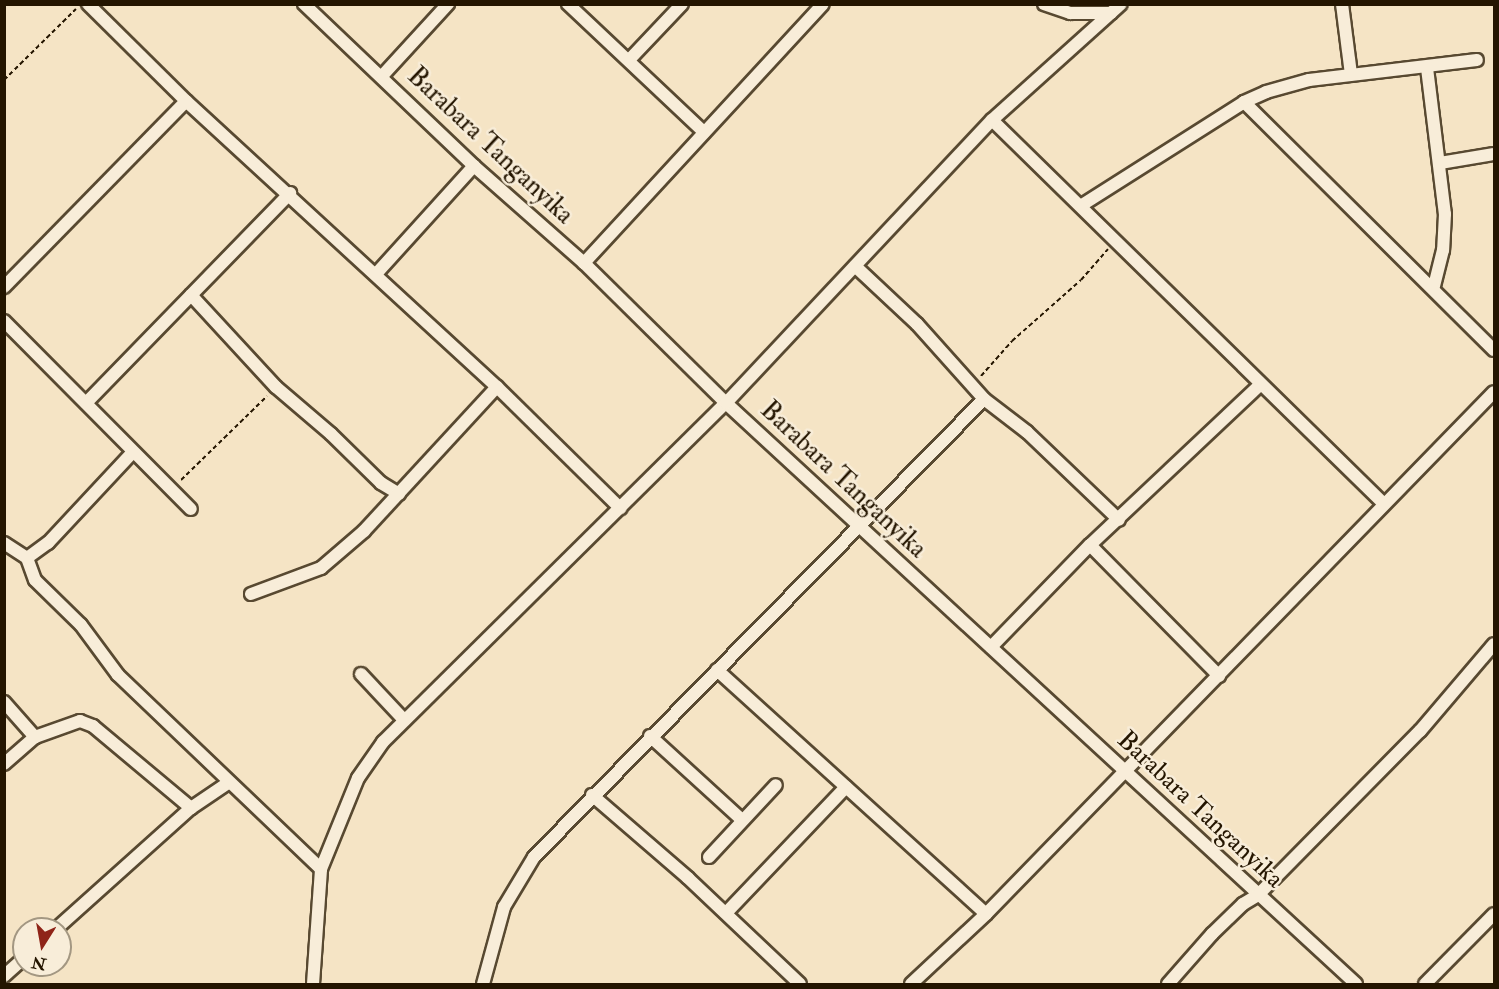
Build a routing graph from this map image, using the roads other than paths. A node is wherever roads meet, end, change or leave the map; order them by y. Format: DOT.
graph roads {
  1 [pos="88,4"];
  2 [pos="304,4"];
  3 [pos="448,4"];
  4 [pos="568,4"];
  5 [pos="682,4"];
  6 [pos="824,4"];
  7 [pos="1044,4"];
  8 [pos="1121,4"];
  9 [pos="1342,4"];
  10 [pos="1111,13"];
  11 [pos="629,60"];
  12 [pos="1477,60"];
  13 [pos="1427,69"];
  14 [pos="1351,74"];
  15 [pos="382,76"];
  16 [pos="186,101"];
  17 [pos="1244,102"];
  18 [pos="992,120"];
  19 [pos="704,132"];
  20 [pos="1494,154"];
  21 [pos="1440,163"];
  22 [pos="474,166"];
  23 [pos="290,193"];
  24 [pos="1082,205"];
  25 [pos="584,263"];
  26 [pos="855,266"];
  27 [pos="375,274"];
  28 [pos="1434,286"];
  29 [pos="4,287"];
  30 [pos="191,295"];
  31 [pos="4,321"];
  32 [pos="1494,350"];
  33 [pos="1260,385"];
  34 [pos="497,387"];
  35 [pos="1494,392"];
  36 [pos="984,399"];
  37 [pos="86,403"];
  38 [pos="726,403"];
  39 [pos="132,453"];
  40 [pos="399,494"];
  41 [pos="1383,503"];
  42 [pos="620,508"];
  43 [pos="191,509"];
  44 [pos="1119,520"];
  45 [pos="861,527"];
  46 [pos="4,543"];
  47 [pos="1090,545"];
  48 [pos="27,558"];
  49 [pos="250,594"];
  50 [pos="1494,644"];
  51 [pos="991,647"];
  52 [pos="717,670"];
  53 [pos="361,674"];
  54 [pos="1219,676"];
  55 [pos="4,702"];
  56 [pos="404,720"];
  57 [pos="650,736"];
  58 [pos="35,737"];
  59 [pos="4,764"];
  60 [pos="1124,769"];
  61 [pos="228,783"];
  62 [pos="776,785"];
  63 [pos="846,787"];
  64 [pos="592,795"];
  65 [pos="191,808"];
  66 [pos="741,819"];
  67 [pos="709,857"];
  68 [pos="321,869"];
  69 [pos="1258,895"];
  70 [pos="726,913"];
  71 [pos="986,914"];
  72 [pos="1494,914"];
  73 [pos="69,917"];
  74 [pos="484,982"];
  75 [pos="313,984"];
  76 [pos="498,984"];
  77 [pos="800,984"];
  78 [pos="911,984"];
  79 [pos="1168,984"];
  80 [pos="1356,984"];
  81 [pos="1425,984"];
  1 -- 16 [label="street"];
  2 -- 15 [label="street, Barabara Tanganyika"];
  3 -- 15 [label="street"];
  4 -- 11 [label="street"];
  5 -- 11 [label="street"];
  6 -- 19 [label="street"];
  7 -- 10 [label="street"];
  8 -- 10 [label="street"];
  9 -- 14 [label="street"];
  10 -- 18 [label="street"];
  11 -- 19 [label="street"];
  12 -- 13 [label="street"];
  13 -- 14 [label="street"];
  13 -- 21 [label="street"];
  14 -- 17 [label="street"];
  15 -- 22 [label="street, Barabara Tanganyika"];
  16 -- 23 [label="street"];
  16 -- 29 [label="street"];
  17 -- 24 [label="street"];
  17 -- 28 [label="street"];
  18 -- 24 [label="street"];
  18 -- 26 [label="street"];
  19 -- 25 [label="street"];
  20 -- 21 [label="street"];
  21 -- 28 [label="street"];
  22 -- 25 [label="street, Barabara Tanganyika"];
  22 -- 27 [label="street"];
  23 -- 27 [label="street"];
  23 -- 30 [label="street"];
  24 -- 33 [label="street"];
  25 -- 38 [label="street, Barabara Tanganyika"];
  26 -- 36 [label="street"];
  26 -- 38 [label="street"];
  27 -- 34 [label="street"];
  28 -- 32 [label="street"];
  30 -- 37 [label="street"];
  30 -- 40 [label="street"];
  31 -- 37 [label="street"];
  33 -- 41 [label="street"];
  33 -- 44 [label="street"];
  34 -- 40 [label="street"];
  34 -- 42 [label="street"];
  35 -- 41 [label="street"];
  36 -- 44 [label="street"];
  36 -- 45 [label="street"];
  37 -- 39 [label="street"];
  38 -- 42 [label="street"];
  38 -- 45 [label="street, Barabara Tanganyika"];
  39 -- 43 [label="street"];
  39 -- 48 [label="street"];
  40 -- 49 [label="street"];
  41 -- 54 [label="street"];
  42 -- 56 [label="street"];
  44 -- 47 [label="street"];
  45 -- 51 [label="street, Barabara Tanganyika"];
  45 -- 52 [label="street"];
  46 -- 48 [label="street"];
  47 -- 51 [label="street"];
  47 -- 54 [label="street"];
  48 -- 61 [label="street"];
  50 -- 69 [label="street"];
  51 -- 60 [label="street, Barabara Tanganyika"];
  52 -- 57 [label="street"];
  52 -- 63 [label="street"];
  53 -- 56 [label="street"];
  54 -- 60 [label="street"];
  55 -- 58 [label="street"];
  56 -- 68 [label="street"];
  57 -- 64 [label="street"];
  57 -- 66 [label="street"];
  58 -- 59 [label="street"];
  58 -- 65 [label="street"];
  60 -- 69 [label="street, Barabara Tanganyika"];
  60 -- 71 [label="street"];
  61 -- 65 [label="street"];
  61 -- 68 [label="street"];
  62 -- 66 [label="street"];
  63 -- 70 [label="street"];
  63 -- 71 [label="street"];
  64 -- 70 [label="street"];
  64 -- 74 [label="street"];
  65 -- 73 [label="street"];
  66 -- 67 [label="street"];
  68 -- 75 [label="street"];
  69 -- 79 [label="street"];
  69 -- 80 [label="street, Barabara Tanganyika"];
  70 -- 77 [label="street"];
  71 -- 78 [label="street"];
  72 -- 81 [label="street"];
  74 -- 76 [label="street"];
}
